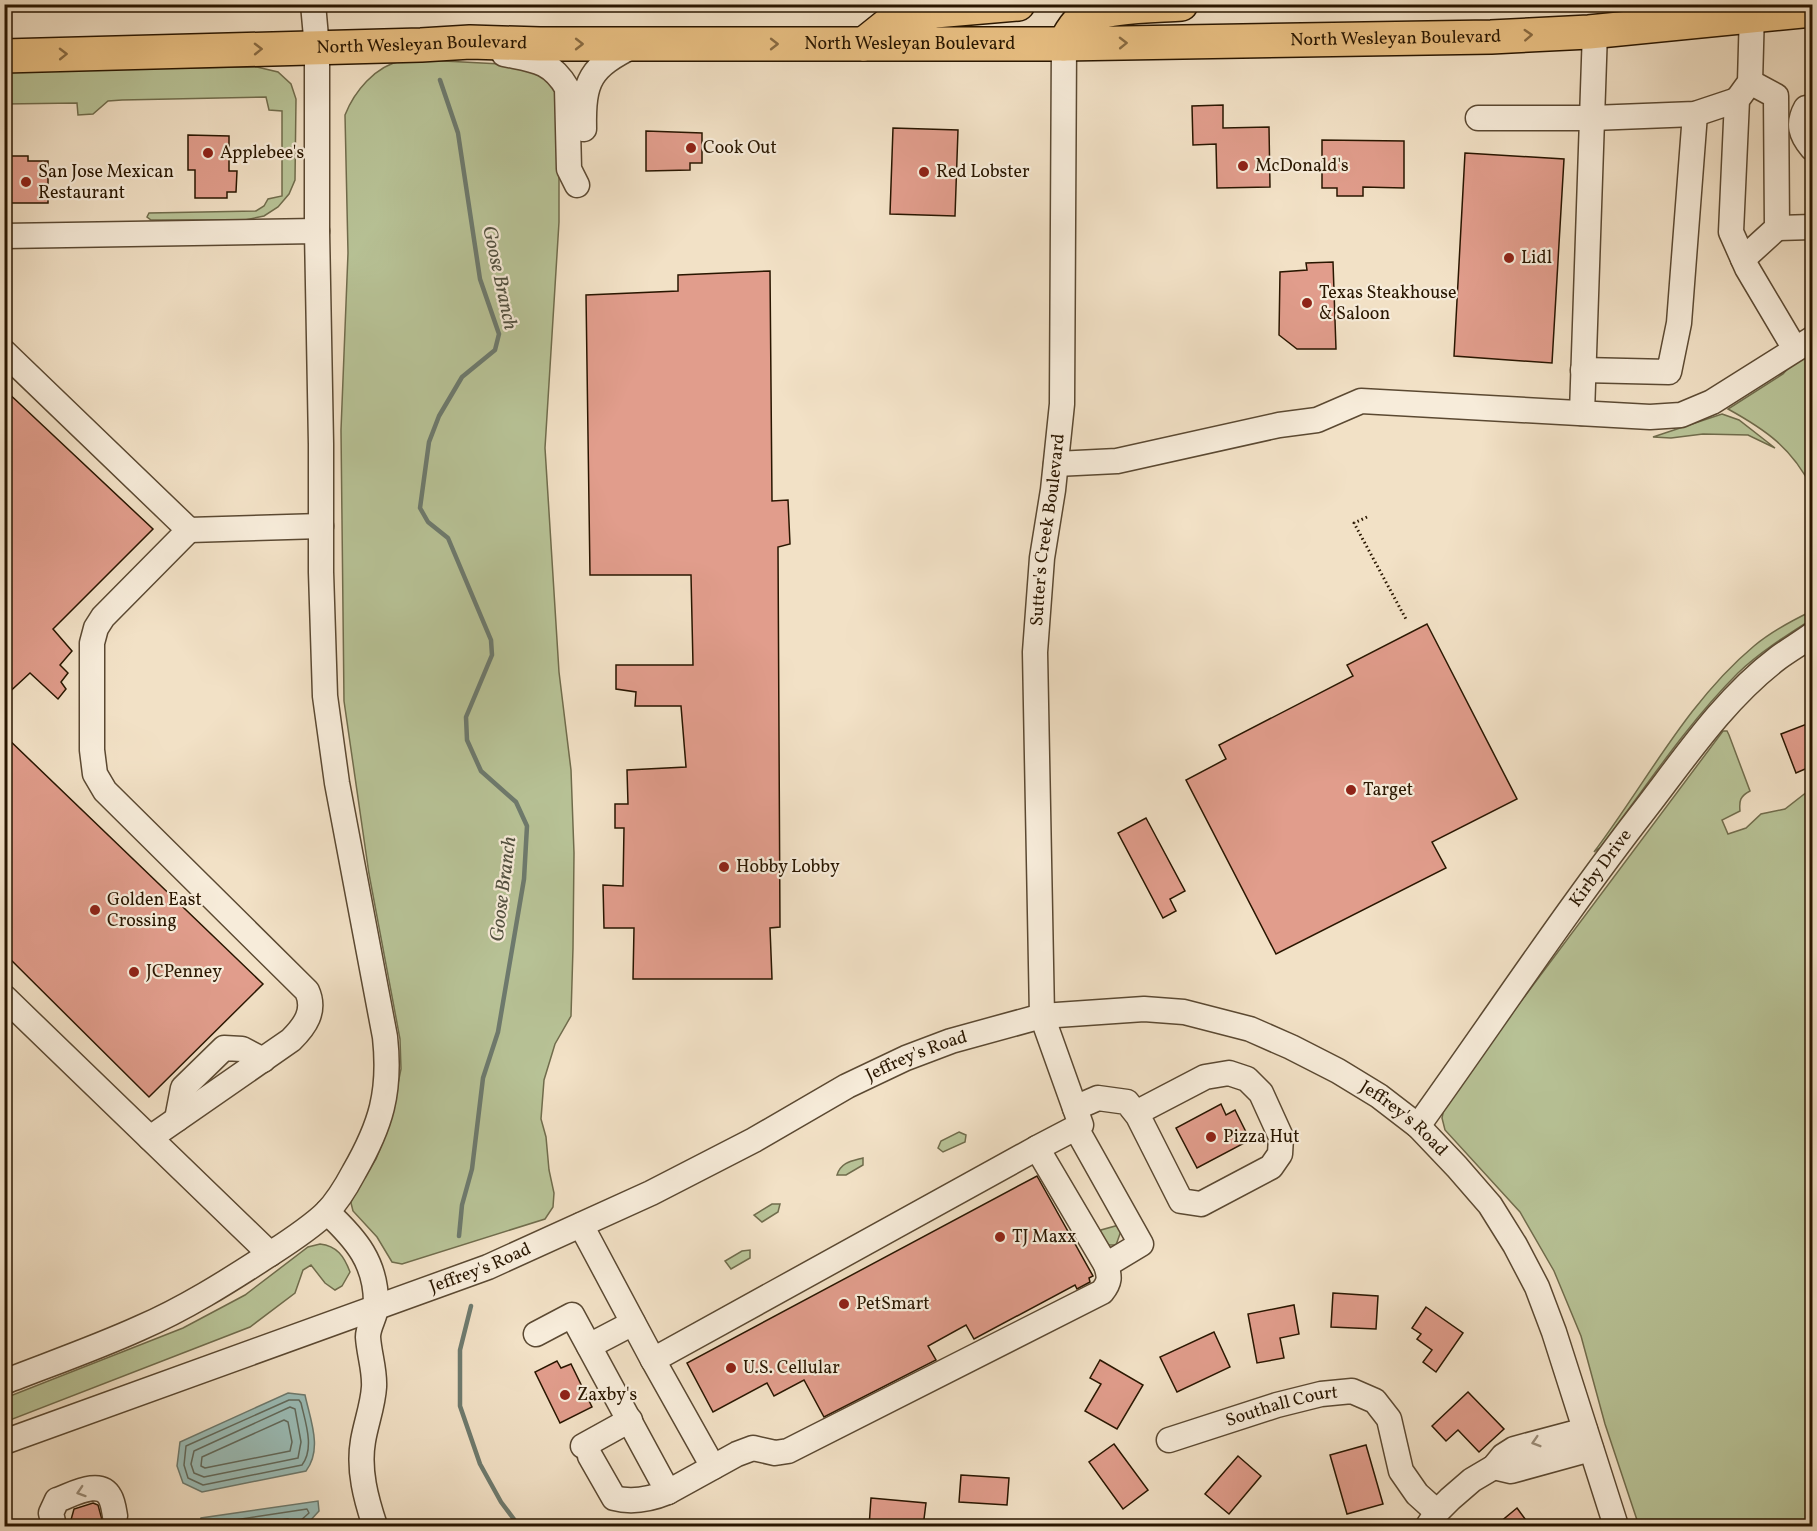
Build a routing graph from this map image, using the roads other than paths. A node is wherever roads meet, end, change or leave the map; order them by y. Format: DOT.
graph roads {
  1 [pos="313,4"];
  2 [pos="1018,4"];
  3 [pos="1181,4"];
  4 [pos="1812,10"];
  5 [pos="1752,11"];
  6 [pos="1595,31"];
  7 [pos="470,42"];
  8 [pos="637,44"];
  9 [pos="864,44"];
  10 [pos="1064,44"];
  11 [pos="317,48"];
  12 [pos="4,56"];
  13 [pos="1743,91"];
  14 [pos="1812,106"];
  15 [pos="1695,114"];
  16 [pos="1478,118"];
  17 [pos="1592,118"];
  18 [pos="1812,148"];
  19 [pos="1812,210"];
  20 [pos="1778,220"];
  21 [pos="1812,227"];
  22 [pos="317,231"];
  23 [pos="4,236"];
  24 [pos="1743,259"];
  25 [pos="1804,344"];
  26 [pos="4,352"];
  27 [pos="1583,370"];
  28 [pos="1582,414"];
  29 [pos="1056,464"];
  30 [pos="321,526"];
  31 [pos="189,530"];
  32 [pos="1812,636"];
  33 [pos="4,997"];
  34 [pos="1042,1016"];
  35 [pos="263,1060"];
  36 [pos="1136,1113"];
  37 [pos="1075,1118"];
  38 [pos="177,1119"];
  39 [pos="1418,1126"];
  40 [pos="150,1138"];
  41 [pos="1036,1148"];
  42 [pos="327,1212"];
  43 [pos="581,1225"];
  44 [pos="270,1254"];
  45 [pos="1106,1265"];
  46 [pos="376,1308"];
  47 [pos="633,1323"];
  48 [pos="537,1334"];
  49 [pos="589,1346"];
  50 [pos="653,1360"];
  51 [pos="4,1382"];
  52 [pos="630,1420"];
  53 [pos="1169,1440"];
  54 [pos="1588,1440"];
  55 [pos="4,1442"];
  56 [pos="713,1467"];
  57 [pos="668,1491"];
  58 [pos="115,1516"];
  59 [pos="1432,1519"];
  60 [pos="54,1527"];
  61 [pos="375,1527"];
  62 [pos="1616,1527"];
  1 -- 11 [label="street"];
  2 -- 9 [label="highway"];
  3 -- 10 [label="highway"];
  4 -- 5 [label="highway, North Wesleyan Boulevard"];
  5 -- 6 [label="highway, North Wesleyan Boulevard"];
  5 -- 13 [label="street"];
  10 -- 6 [label="highway, North Wesleyan Boulevard, one-way"];
  6 -- 17 [label="street"];
  7 -- 8 [label="highway, North Wesleyan Boulevard, one-way"];
  7 -- 8 [label="street"];
  7 -- 11 [label="highway, North Wesleyan Boulevard"];
  8 -- 9 [label="highway, North Wesleyan Boulevard, one-way"];
  9 -- 10 [label="highway, North Wesleyan Boulevard"];
  10 -- 29 [label="street, Sutter's Creek Boulevard"];
  12 -- 11 [label="highway, North Wesleyan Boulevard, one-way"];
  11 -- 22 [label="street"];
  13 -- 15 [label="street"];
  13 -- 20 [label="street"];
  13 -- 24 [label="street"];
  14 -- 18 [label="street"];
  15 -- 17 [label="street"];
  15 -- 27 [label="street"];
  16 -- 17 [label="street"];
  17 -- 27 [label="street"];
  19 -- 20 [label="street"];
  20 -- 21 [label="street"];
  20 -- 24 [label="street"];
  22 -- 23 [label="street"];
  22 -- 30 [label="street"];
  24 -- 25 [label="street"];
  25 -- 28 [label="street"];
  26 -- 31 [label="street"];
  27 -- 28 [label="street"];
  28 -- 29 [label="street"];
  29 -- 34 [label="street, Sutter's Creek Boulevard"];
  30 -- 31 [label="street"];
  30 -- 42 [label="street"];
  31 -- 35 [label="street"];
  32 -- 39 [label="street, Kirby Drive"];
  33 -- 40 [label="street"];
  34 -- 37 [label="street, Sutter's Creek Boulevard"];
  34 -- 39 [label="street, Jeffrey's Road"];
  34 -- 43 [label="street, Jeffrey's Road"];
  35 -- 38 [label="street"];
  35 -- 38 [label="street"];
  36 -- 36 [label="street"];
  36 -- 37 [label="street"];
  37 -- 41 [label="street"];
  37 -- 45 [label="street, Sutter's Creek Boulevard"];
  38 -- 40 [label="street"];
  39 -- 54 [label="street, Jeffrey's Road"];
  40 -- 44 [label="street"];
  41 -- 45 [label="street"];
  41 -- 50 [label="street"];
  42 -- 44 [label="street"];
  42 -- 46 [label="street"];
  43 -- 46 [label="street, Jeffrey's Road"];
  43 -- 47 [label="street"];
  44 -- 51 [label="street"];
  45 -- 56 [label="street"];
  46 -- 55 [label="street, Jeffrey's Road"];
  46 -- 61 [label="street"];
  47 -- 49 [label="street"];
  47 -- 50 [label="street"];
  48 -- 49 [label="street"];
  49 -- 52 [label="street"];
  50 -- 56 [label="street"];
  52 -- 57 [label="street"];
  52 -- 57 [label="street"];
  53 -- 59 [label="street, Southall Court"];
  54 -- 59 [label="street"];
  54 -- 62 [label="street, Jeffrey's Road"];
  56 -- 57 [label="street"];
  58 -- 60 [label="street, one-way"];
}
